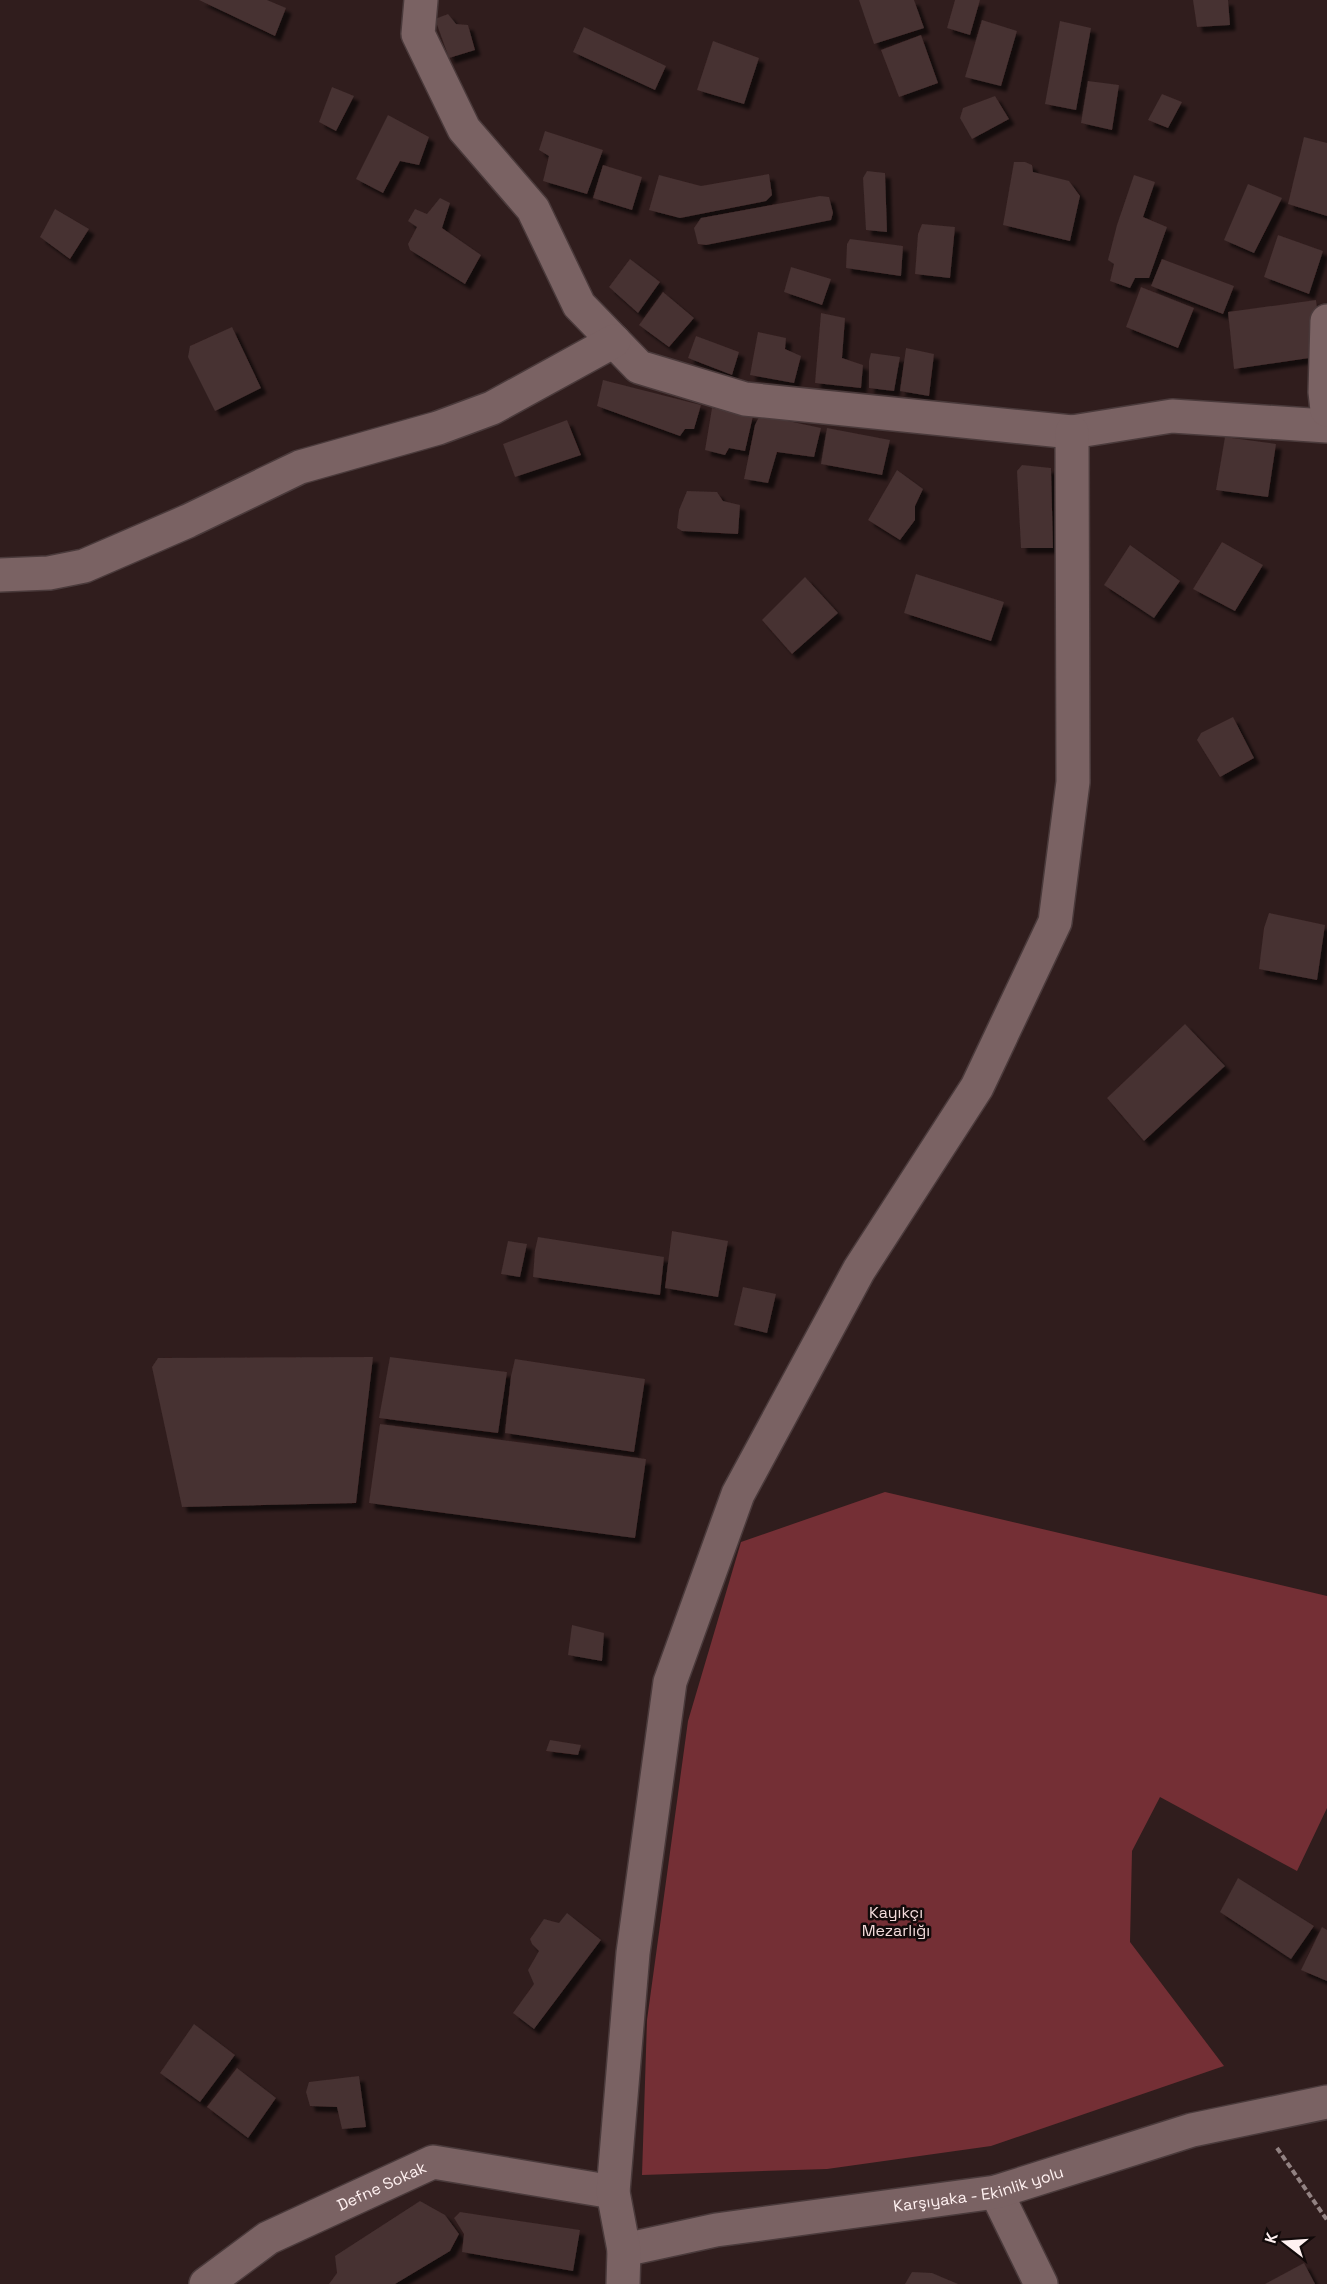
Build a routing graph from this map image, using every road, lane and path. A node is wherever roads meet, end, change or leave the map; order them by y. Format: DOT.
graph roads {
  1 [pos="421,0"];
  2 [pos="1327,321"];
  3 [pos="614,341"];
  4 [pos="1327,410"];
  5 [pos="1327,426"];
  6 [pos="1072,432"];
  7 [pos="0,575"];
  8 [pos="1327,2102"];
  9 [pos="1256,2117"];
  10 [pos="613,2192"];
  11 [pos="996,2192"];
  12 [pos="1327,2220"];
  13 [pos="624,2250"];
  14 [pos="206,2284"];
  15 [pos="623,2284"];
  16 [pos="1041,2284"];
  1 -- 3 [label="street"];
  2 -- 4 [label="street"];
  3 -- 6 [label="street"];
  3 -- 7 [label="street"];
  5 -- 6 [label="street"];
  6 -- 10 [label="street"];
  8 -- 9 [label="street, Karşıyaka - Ekinlik yolu"];
  9 -- 11 [label="street, Karşıyaka - Ekinlik yolu"];
  9 -- 12 [label="path"];
  10 -- 13 [label="street"];
  10 -- 14 [label="street, Defne Sokak"];
  11 -- 13 [label="street, Karşıyaka - Ekinlik yolu"];
  11 -- 16 [label="street"];
  13 -- 15 [label="street"];
}
